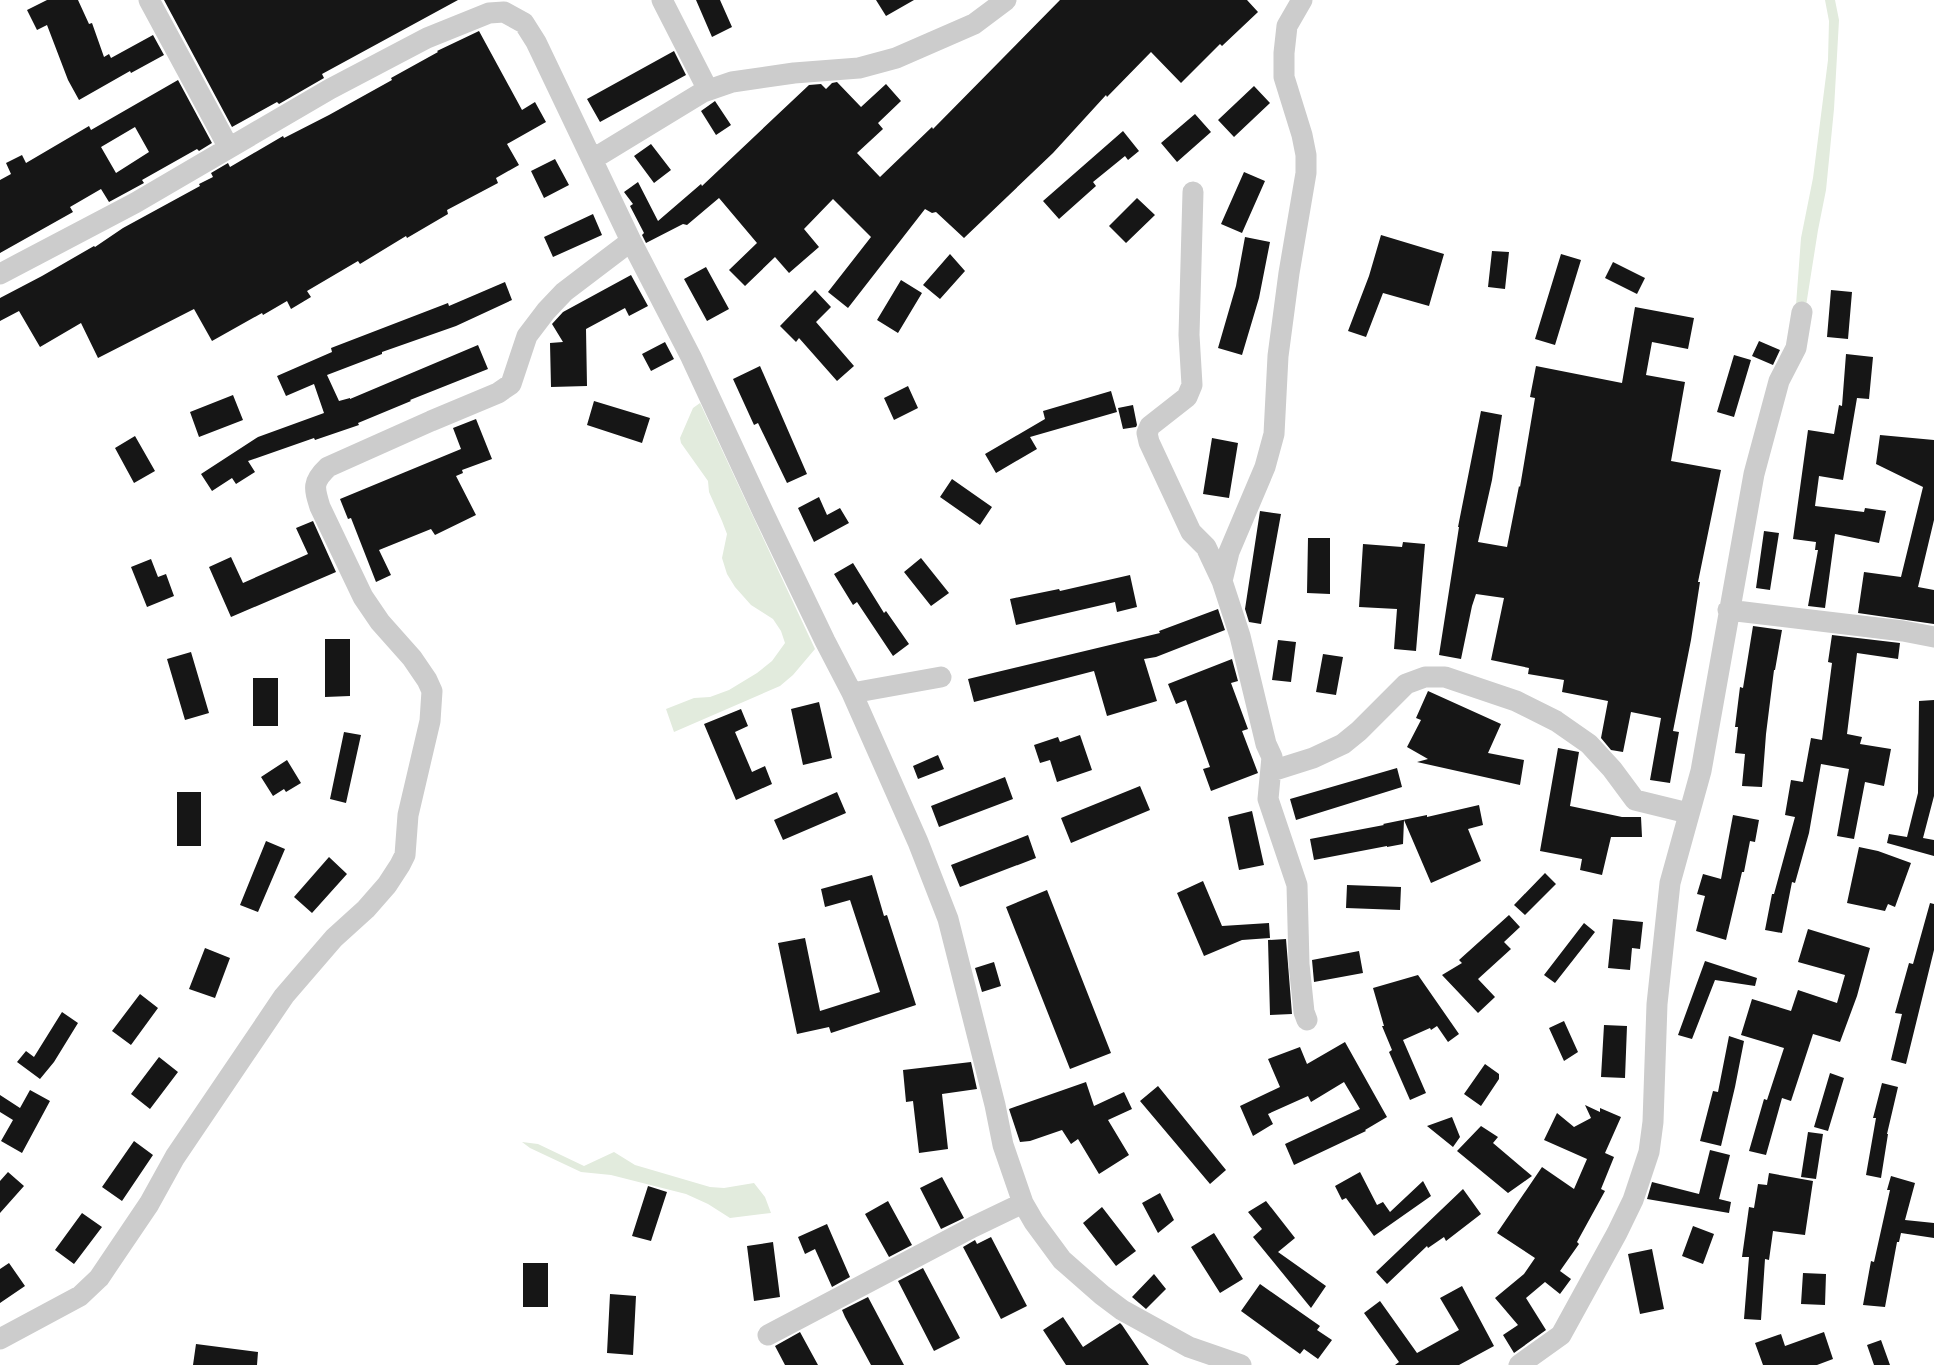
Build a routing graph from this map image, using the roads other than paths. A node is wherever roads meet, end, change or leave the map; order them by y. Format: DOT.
graph roads {
  1 [pos="149,0"];
  2 [pos="662,0"];
  3 [pos="1006,0"];
  4 [pos="1302,0"];
  5 [pos="708,90"];
  6 [pos="229,148"];
  7 [pos="593,159"];
  8 [pos="1193,192"];
  9 [pos="631,241"];
  10 [pos="0,274"];
  11 [pos="1802,312"];
  12 [pos="1222,581"];
  13 [pos="1728,610"];
  14 [pos="1934,637"];
  15 [pos="941,677"];
  16 [pos="852,693"];
  17 [pos="1272,771"];
  18 [pos="1688,813"];
  19 [pos="1307,1020"];
  20 [pos="1023,1203"];
  21 [pos="768,1335"];
  22 [pos="0,1339"];
  23 [pos="1241,1365"];
  24 [pos="1519,1365"];
  1 -- 6 [label="street"];
  2 -- 5 [label="street"];
  3 -- 5 [label="street"];
  4 -- 12 [label="street"];
  5 -- 7 [label="street"];
  6 -- 7 [label="street"];
  6 -- 10 [label="street"];
  7 -- 9 [label="street"];
  8 -- 12 [label="street"];
  9 -- 16 [label="street"];
  9 -- 22 [label="street"];
  11 -- 13 [label="street"];
  12 -- 17 [label="street"];
  13 -- 14 [label="street"];
  13 -- 18 [label="street"];
  15 -- 16 [label="street"];
  16 -- 20 [label="street"];
  17 -- 18 [label="street"];
  17 -- 19 [label="street"];
  18 -- 24 [label="street"];
  20 -- 21 [label="street"];
  20 -- 23 [label="street"];
}
